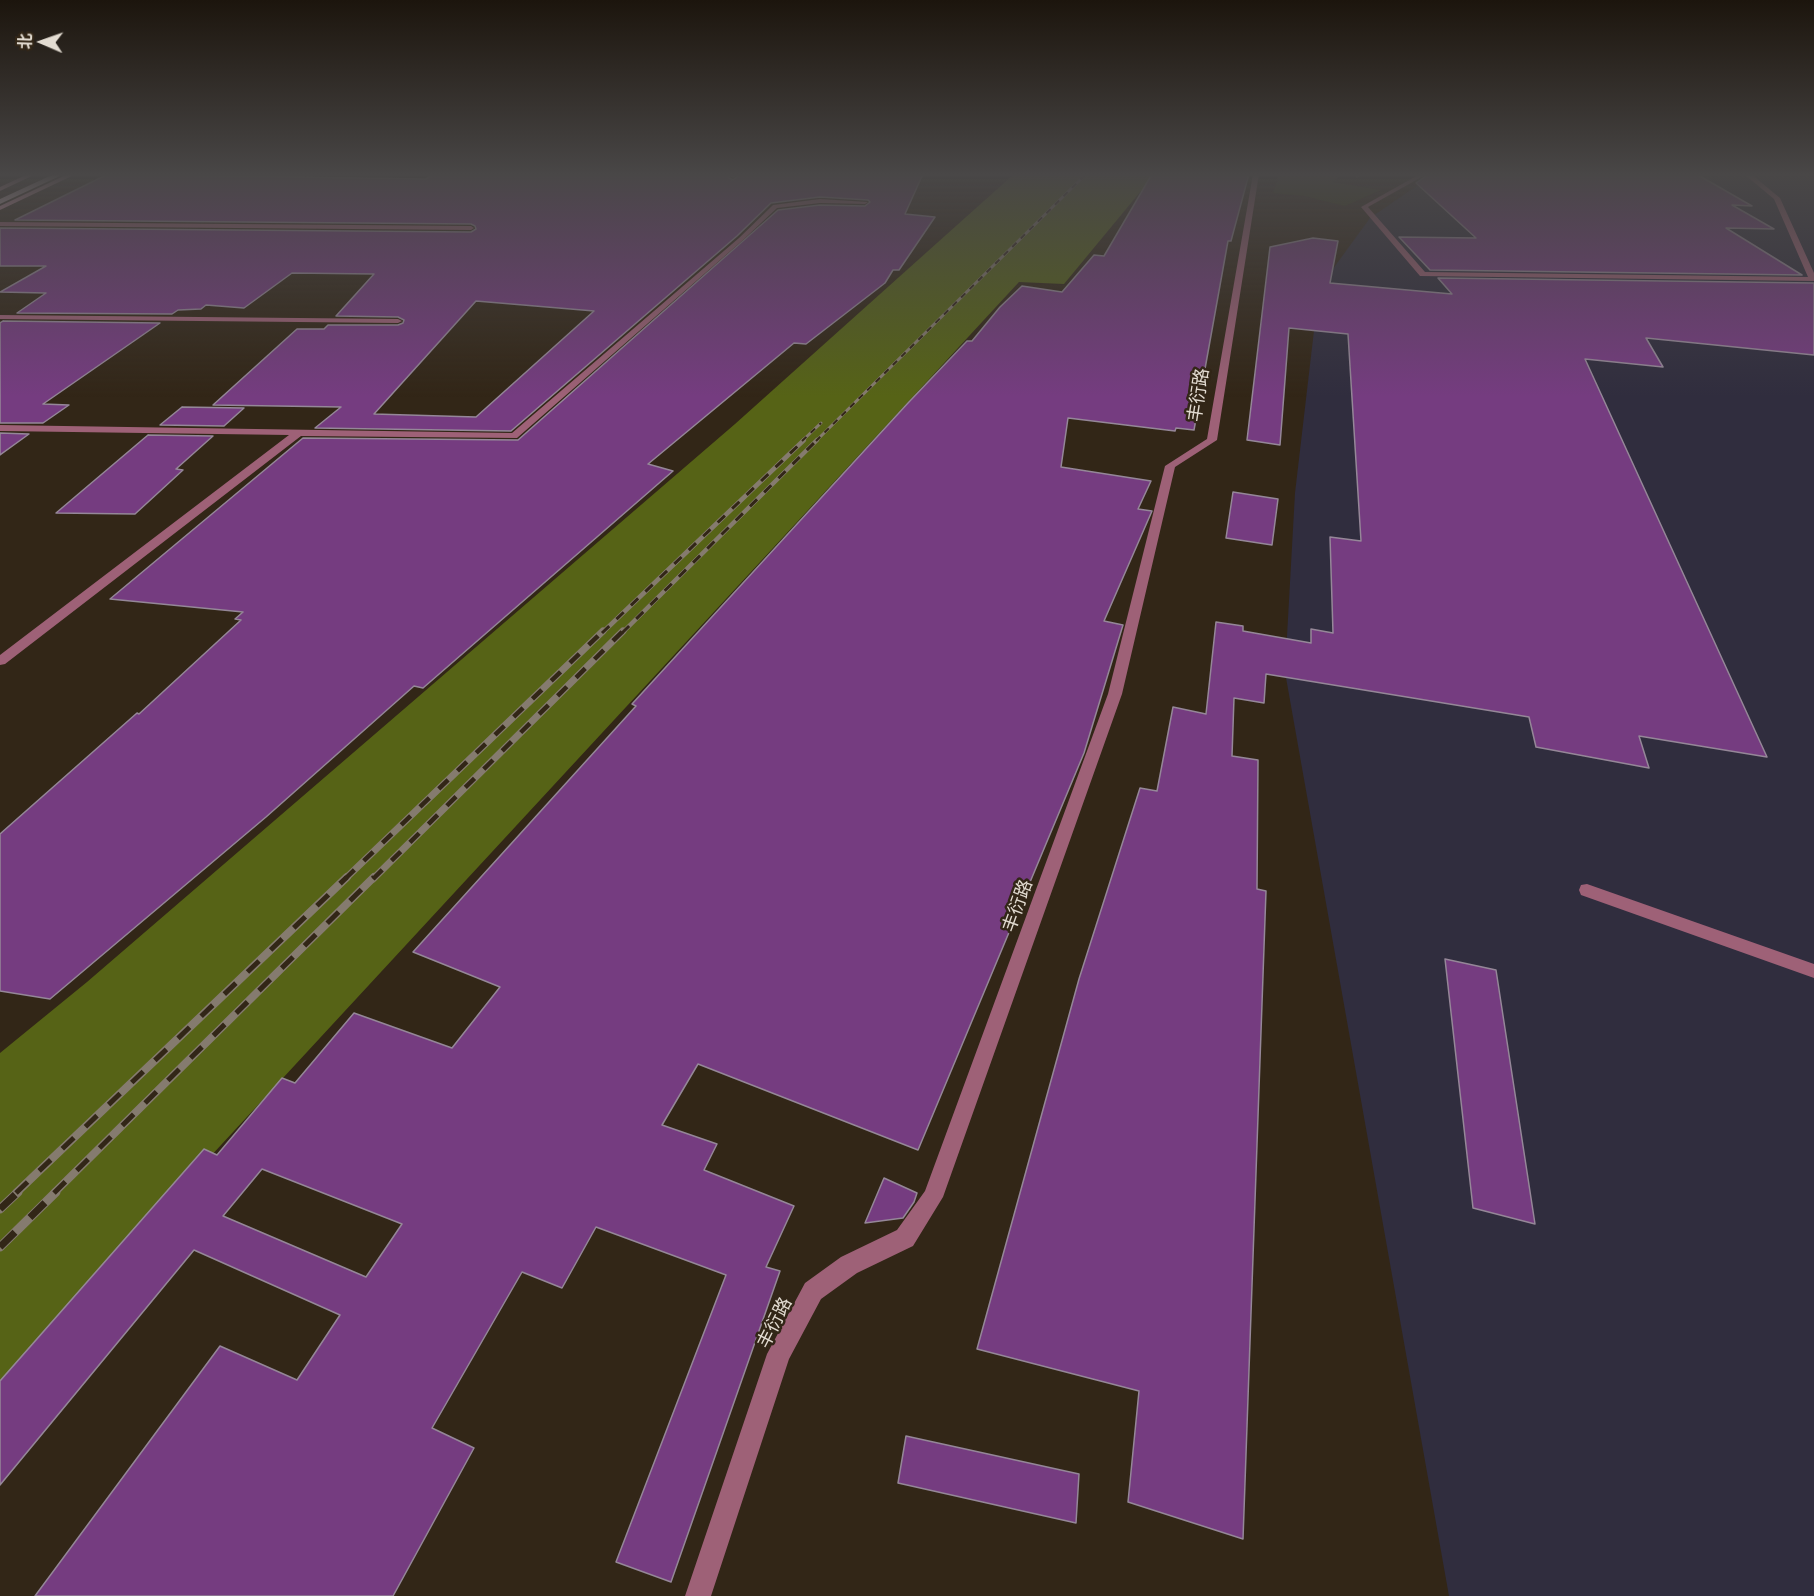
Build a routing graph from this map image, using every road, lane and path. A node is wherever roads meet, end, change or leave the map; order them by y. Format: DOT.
graph roads {
  1 [pos="731,248"];
  2 [pos="1244,248"];
  3 [pos="1401,248"];
  4 [pos="1799,248"];
  5 [pos="0,317"];
  6 [pos="398,321"];
  7 [pos="0,428"];
  8 [pos="300,432"];
  9 [pos="0,661"];
  10 [pos="1587,890"];
  11 [pos="1814,971"];
  12 [pos="698,1596"];
  1 -- 8 [label="street"];
  2 -- 12 [label="street, 丰衍路"];
  3 -- 4 [label="street"];
  5 -- 6 [label="street"];
  7 -- 8 [label="street"];
  8 -- 9 [label="street"];
  10 -- 11 [label="street"];
}
